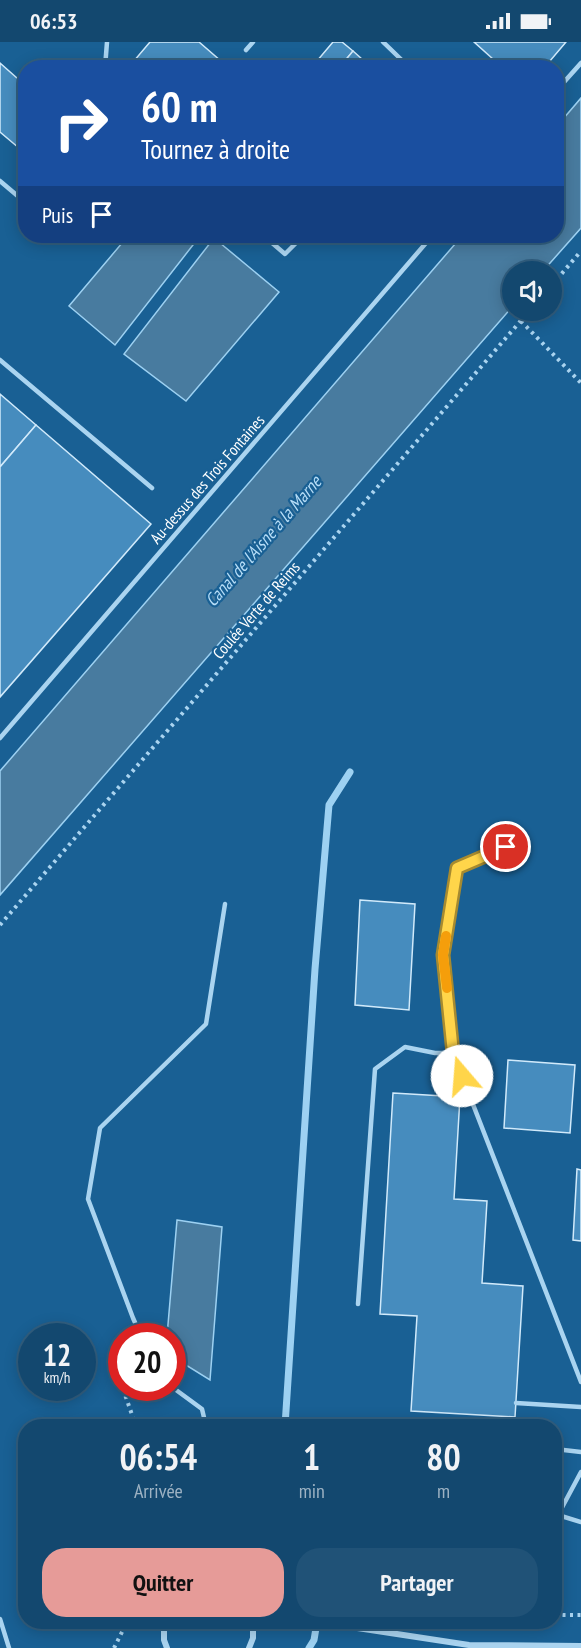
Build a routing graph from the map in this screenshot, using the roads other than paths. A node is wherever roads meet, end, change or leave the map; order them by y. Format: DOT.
graph roads {
  1 [pos="107,42"];
  2 [pos="253,42"];
  3 [pos="383,42"];
  4 [pos="246,50"];
  5 [pos="106,60"];
  6 [pos="402,60"];
  7 [pos="581,63"];
  8 [pos="564,82"];
  9 [pos="0,181"];
  10 [pos="18,196"];
  11 [pos="272,243"];
  12 [pos="296,243"];
  13 [pos="426,243"];
  14 [pos="0,360"];
  15 [pos="152,488"];
  16 [pos="0,738"];
  17 [pos="506,847"];
  18 [pos="225,904"];
  19 [pos="453,1053"];
  20 [pos="358,1304"];
  21 [pos="135,1323"];
  22 [pos="581,1382"];
  23 [pos="186,1398"];
  24 [pos="516,1402"];
  25 [pos="581,1407"];
  26 [pos="205,1419"];
  27 [pos="562,1450"];
  28 [pos="581,1452"];
  29 [pos="581,1472"];
  30 [pos="562,1505"];
  31 [pos="562,1517"];
  32 [pos="581,1522"];
  33 [pos="0,1619"];
  34 [pos="2,1629"];
  35 [pos="164,1629"];
  36 [pos="254,1629"];
  37 [pos="364,1629"];
  38 [pos="468,1646"];
  39 [pos="581,1646"];
  40 [pos="9,1648"];
  41 [pos="165,1648"];
  42 [pos="249,1648"];
  1 -- 5 [label="lane"];
  2 -- 4 [label="lane"];
  3 -- 6 [label="lane"];
  7 -- 8 [label="lane"];
  9 -- 10 [label="lane"];
  11 -- 12 [label="lane"];
  13 -- 16 [label="lane, Au-dessus des Trois Fontaines"];
  14 -- 15 [label="lane"];
  17 -- 19 [label="lane"];
  18 -- 21 [label="lane"];
  19 -- 20 [label="lane"];
  19 -- 22 [label="lane"];
  23 -- 26 [label="lane"];
  24 -- 25 [label="lane"];
  27 -- 28 [label="lane"];
  29 -- 30 [label="lane"];
  31 -- 32 [label="lane"];
  33 -- 34 [label="lane"];
  34 -- 40 [label="lane"];
  35 -- 41 [label="street"];
  36 -- 42 [label="street"];
  37 -- 38 [label="street"];
  38 -- 39 [label="street"];
}
